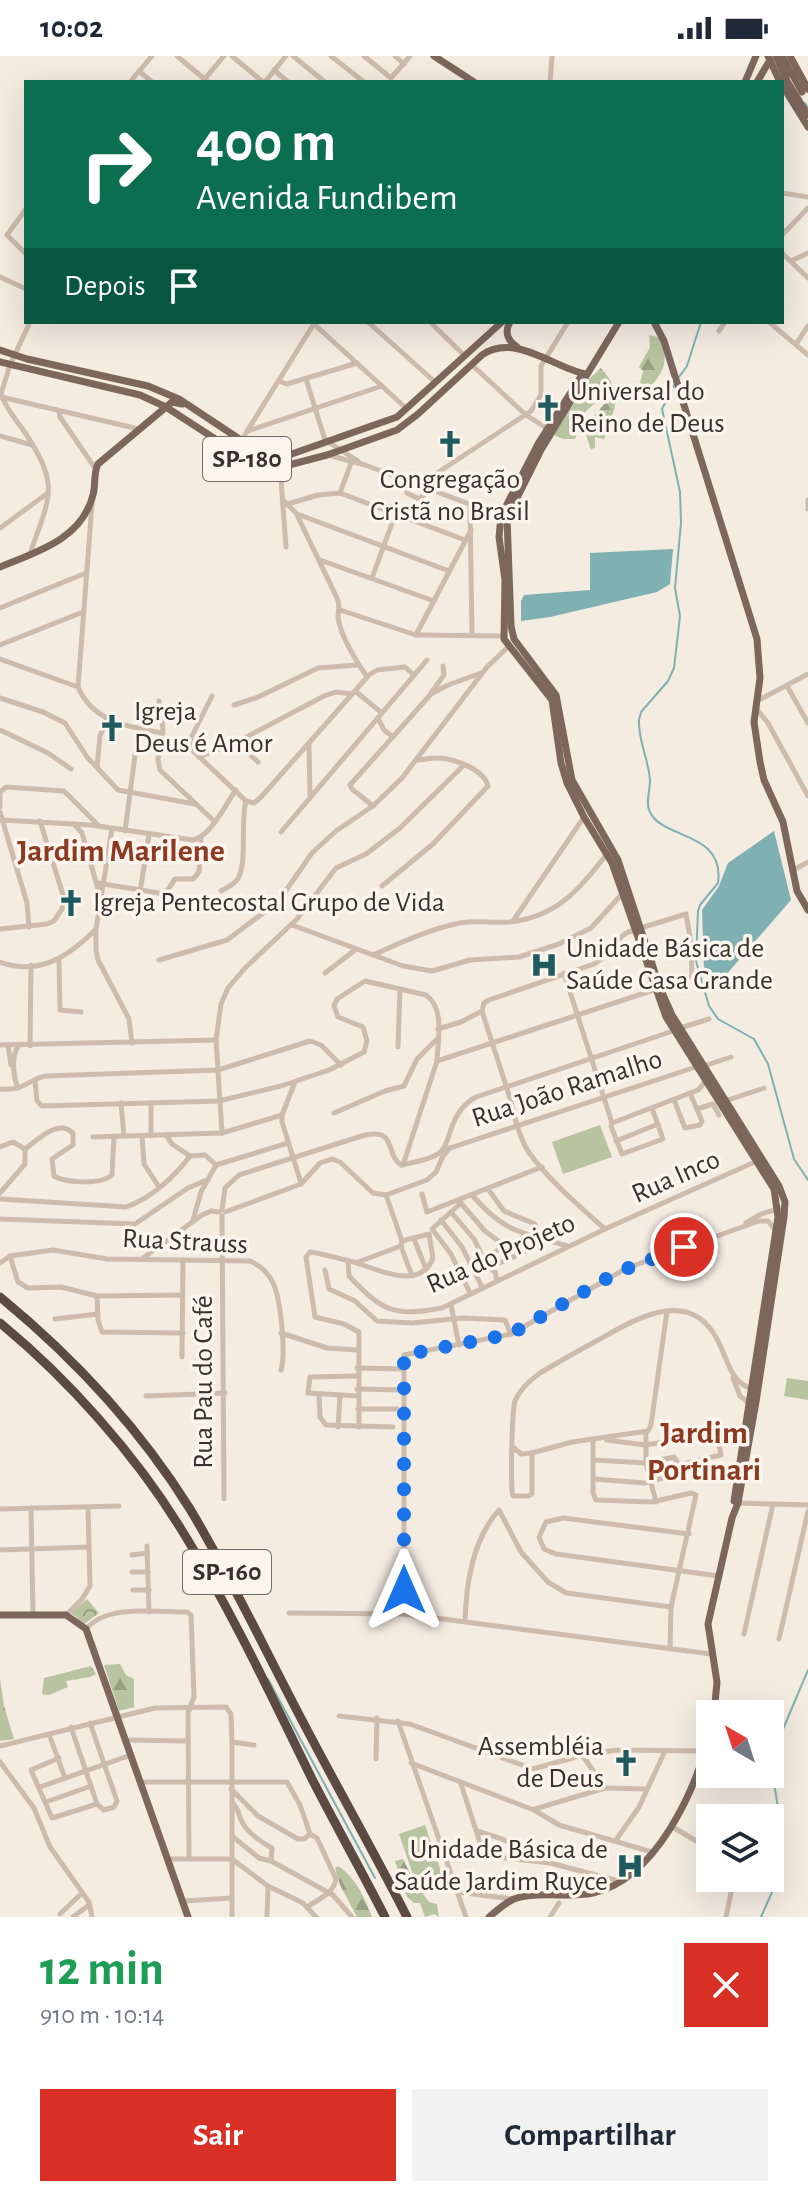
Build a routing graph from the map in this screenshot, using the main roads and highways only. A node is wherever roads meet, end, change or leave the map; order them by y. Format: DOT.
graph roads {
  1 [pos="434,56"];
  2 [pos="756,56"];
  3 [pos="782,56"];
  4 [pos="790,56"];
  5 [pos="772,57"];
  6 [pos="798,72"];
  7 [pos="471,80"];
  8 [pos="746,80"];
  9 [pos="759,80"];
  10 [pos="760,80"];
  11 [pos="778,80"];
  12 [pos="780,80"];
  13 [pos="781,80"];
  14 [pos="784,88"];
  15 [pos="808,89"];
  16 [pos="808,102"];
  17 [pos="808,115"];
  18 [pos="808,127"];
  19 [pos="497,324"];
  20 [pos="509,324"];
  21 [pos="616,324"];
  22 [pos="655,324"];
  23 [pos="664,324"];
  24 [pos="664,341"];
  25 [pos="0,350"];
  26 [pos="523,350"];
  27 [pos="0,362"];
  28 [pos="585,374"];
  29 [pos="166,407"];
  30 [pos="193,408"];
  31 [pos="407,409"];
  32 [pos="422,411"];
  33 [pos="504,517"];
  34 [pos="0,567"];
  35 [pos="586,814"];
  36 [pos="808,910"];
  37 [pos="637,928"];
  38 [pos="699,1066"];
  39 [pos="759,1160"];
  40 [pos="782,1210"];
  41 [pos="0,1297"];
  42 [pos="0,1323"];
  43 [pos="751,1389"];
  44 [pos="740,1396"];
  45 [pos="750,1411"];
  46 [pos="736,1504"];
  47 [pos="0,1615"];
  48 [pos="716,1700"];
  49 [pos="696,1774"];
  50 [pos="188,1917"];
  51 [pos="385,1917"];
  52 [pos="407,1917"];
  53 [pos="489,1917"];
  1 -- 7 [label="main road"];
  2 -- 8 [label="main road"];
  3 -- 16 [label="main road, bridge"];
  4 -- 6 [label="main road"];
  5 -- 9 [label="main road"];
  5 -- 12 [label="main road"];
  5 -- 17 [label="main road, bridge"];
  6 -- 13 [label="main road"];
  6 -- 15 [label="main road"];
  10 -- 11 [label="main road"];
  14 -- 18 [label="main road"];
  19 -- 31 [label="main road, SP-180"];
  20 -- 26 [label="main road"];
  21 -- 28 [label="main road"];
  22 -- 24 [label="main road"];
  23 -- 24 [label="main road"];
  24 -- 36 [label="main road"];
  25 -- 30 [label="main road, SP-180"];
  26 -- 28 [label="main road"];
  26 -- 32 [label="main road, SP-180"];
  27 -- 29 [label="main road, SP-180"];
  28 -- 33 [label="main road"];
  28 -- 33 [label="main road"];
  29 -- 30 [label="main road"];
  29 -- 32 [label="main road, SP-180"];
  29 -- 34 [label="main road"];
  30 -- 31 [label="main road, SP-180"];
  31 -- 32 [label="main road"];
  33 -- 35 [label="main road"];
  35 -- 37 [label="main road"];
  35 -- 37 [label="main road"];
  37 -- 38 [label="main road"];
  38 -- 39 [label="main road"];
  38 -- 39 [label="main road"];
  39 -- 40 [label="main road"];
  40 -- 43 [label="main road"];
  40 -- 43 [label="main road"];
  41 -- 52 [label="highway, SP-160"];
  42 -- 51 [label="highway, SP-160"];
  43 -- 45 [label="main road"];
  44 -- 45 [label="main road"];
  45 -- 46 [label="main road"];
  45 -- 46 [label="main road"];
  46 -- 48 [label="main road"];
  47 -- 50 [label="main road"];
  49 -- 53 [label="main road"];
}
